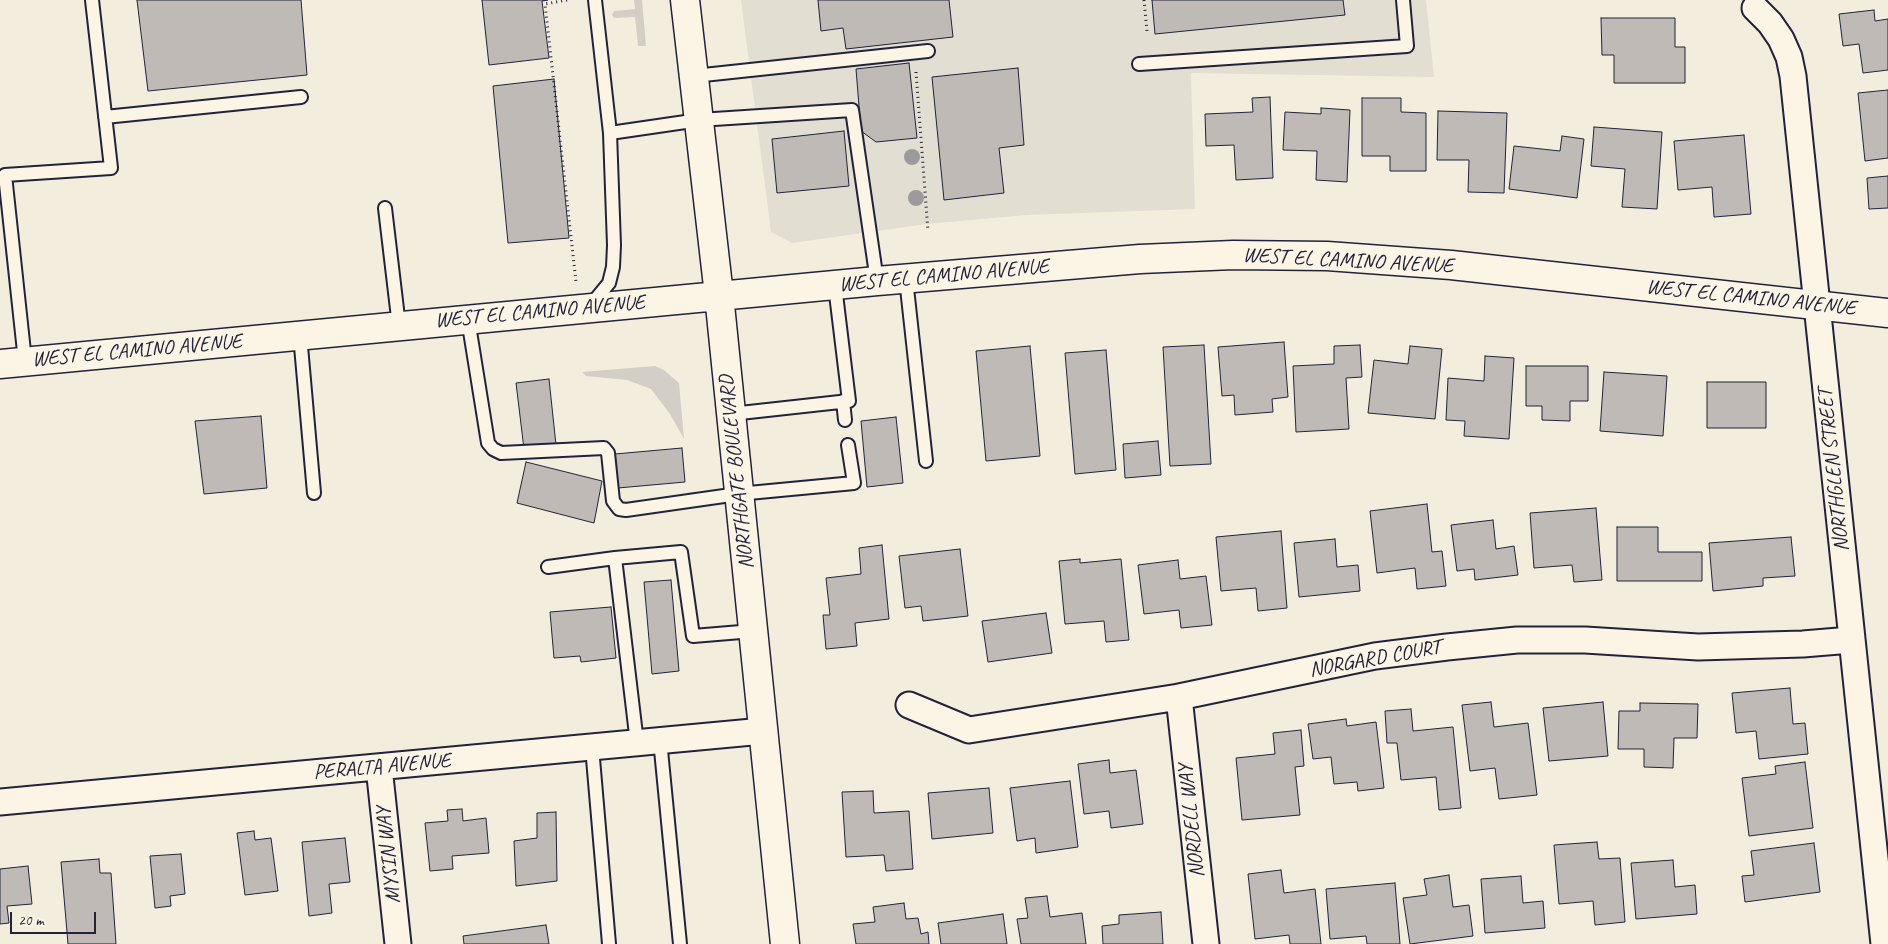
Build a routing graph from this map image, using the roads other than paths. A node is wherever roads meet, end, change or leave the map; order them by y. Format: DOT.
graph roads {
  1 [pos="92,0"];
  2 [pos="595,0"];
  3 [pos="685,0"];
  4 [pos="1403,0"];
  5 [pos="1755,8"];
  6 [pos="928,52"];
  7 [pos="1139,64"];
  8 [pos="694,76"];
  9 [pos="301,97"];
  10 [pos="105,117"];
  11 [pos="699,120"];
  12 [pos="610,132"];
  13 [pos="385,208"];
  14 [pos="906,279"];
  15 [pos="877,281"];
  16 [pos="835,286"];
  17 [pos="719,295"];
  18 [pos="1817,305"];
  19 [pos="588,308"];
  20 [pos="1888,313"];
  21 [pos="468,319"];
  22 [pos="399,326"];
  23 [pos="300,335"];
  24 [pos="13,362"];
  25 [pos="843,401"];
  26 [pos="731,414"];
  27 [pos="845,420"];
  28 [pos="848,444"];
  29 [pos="926,461"];
  30 [pos="314,493"];
  31 [pos="738,494"];
  32 [pos="615,558"];
  33 [pos="548,568"];
  34 [pos="753,632"];
  35 [pos="1851,640"];
  36 [pos="1179,697"];
  37 [pos="909,705"];
  38 [pos="763,731"];
  39 [pos="649,741"];
  40 [pos="592,747"];
  41 [pos="379,767"];
  42 [pos="0,802"];
  43 [pos="398,944"];
  44 [pos="610,944"];
  45 [pos="680,944"];
  46 [pos="780,944"];
  47 [pos="785,944"];
  48 [pos="1206,944"];
  49 [pos="1884,944"];
  1 -- 10 [label="lane"];
  2 -- 12 [label="lane"];
  3 -- 8 [label="main road, NORTHGATE BOULEVARD"];
  4 -- 7 [label="lane"];
  5 -- 18 [label="street, NORTHGLEN STREET"];
  6 -- 8 [label="lane"];
  8 -- 11 [label="main road, NORTHGATE BOULEVARD"];
  9 -- 10 [label="lane"];
  10 -- 24 [label="lane"];
  11 -- 12 [label="lane"];
  11 -- 15 [label="lane"];
  11 -- 17 [label="main road, NORTHGATE BOULEVARD"];
  12 -- 19 [label="lane"];
  13 -- 22 [label="lane"];
  14 -- 15 [label="main road, WEST EL CAMINO AVENUE"];
  14 -- 18 [label="main road, WEST EL CAMINO AVENUE"];
  14 -- 29 [label="lane"];
  15 -- 16 [label="main road, WEST EL CAMINO AVENUE"];
  16 -- 17 [label="main road, WEST EL CAMINO AVENUE"];
  16 -- 25 [label="lane"];
  17 -- 19 [label="main road, WEST EL CAMINO AVENUE"];
  17 -- 26 [label="main road, NORTHGATE BOULEVARD"];
  18 -- 20 [label="main road, WEST EL CAMINO AVENUE"];
  18 -- 35 [label="street, NORTHGLEN STREET"];
  19 -- 21 [label="main road, WEST EL CAMINO AVENUE"];
  21 -- 22 [label="main road, WEST EL CAMINO AVENUE"];
  21 -- 31 [label="lane"];
  22 -- 23 [label="main road, WEST EL CAMINO AVENUE"];
  23 -- 24 [label="main road, WEST EL CAMINO AVENUE"];
  23 -- 30 [label="lane"];
  25 -- 26 [label="lane"];
  25 -- 27 [label="lane"];
  26 -- 31 [label="main road, NORTHGATE BOULEVARD"];
  28 -- 31 [label="lane"];
  31 -- 34 [label="main road, NORTHGATE BOULEVARD"];
  32 -- 33 [label="lane"];
  32 -- 34 [label="lane"];
  32 -- 39 [label="lane"];
  34 -- 38 [label="main road, NORTHGATE BOULEVARD"];
  35 -- 36 [label="street, NORGARD COURT"];
  35 -- 49 [label="street, NORTHGLEN STREET"];
  36 -- 37 [label="street, NORGARD COURT"];
  36 -- 48 [label="street, NORDELL WAY"];
  38 -- 39 [label="street, PERALTA AVENUE"];
  38 -- 47 [label="main road, NORTHGATE BOULEVARD"];
  39 -- 40 [label="street, PERALTA AVENUE"];
  39 -- 45 [label="lane"];
  40 -- 41 [label="street, PERALTA AVENUE"];
  40 -- 44 [label="lane"];
  41 -- 42 [label="street, PERALTA AVENUE"];
  41 -- 43 [label="street, MYSIN WAY"];
  46 -- 47 [label="lane"];
}
